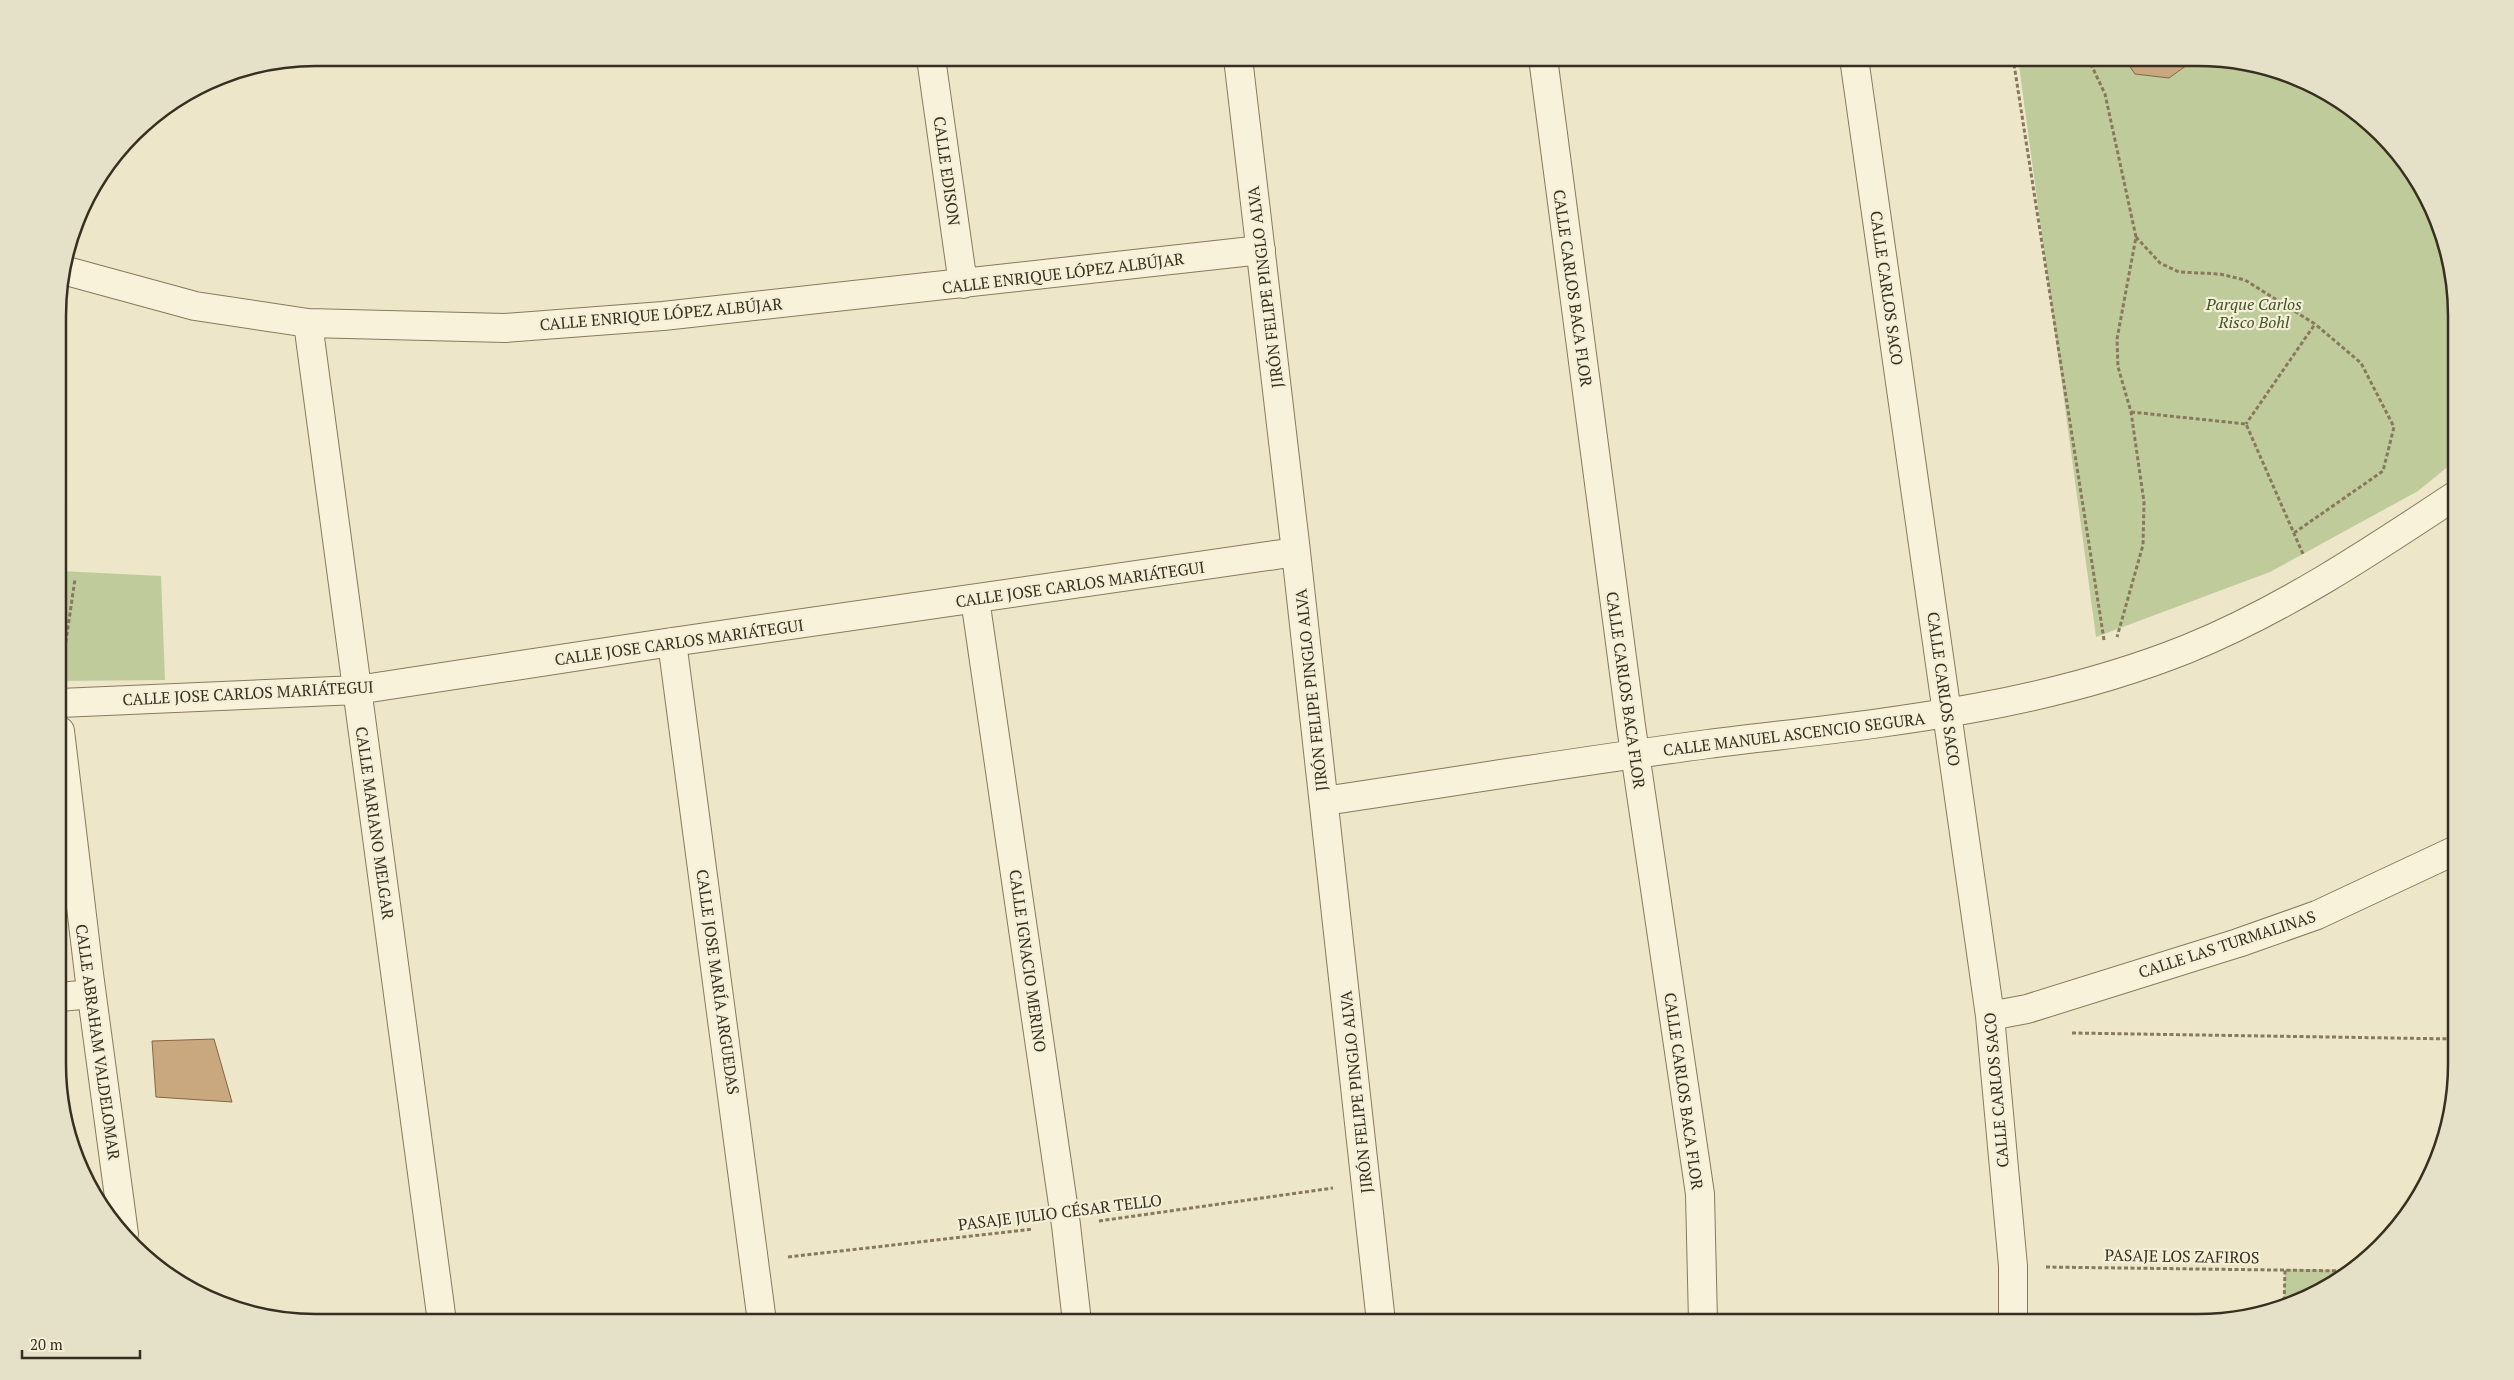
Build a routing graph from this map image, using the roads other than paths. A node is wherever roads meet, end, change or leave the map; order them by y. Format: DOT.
graph roads {
  1 [pos="932,66"];
  2 [pos="1239,66"];
  3 [pos="1543,66"];
  4 [pos="1855,66"];
  5 [pos="1261,250"];
  6 [pos="70,272"];
  7 [pos="963,284"];
  8 [pos="308,323"];
  9 [pos="2448,500"];
  10 [pos="1296,552"];
  11 [pos="975,599"];
  12 [pos="672,642"];
  13 [pos="357,690"];
  14 [pos="66,703"];
  15 [pos="1948,714"];
  16 [pos="1635,754"];
  17 [pos="66,781"];
  18 [pos="1324,801"];
  19 [pos="2448,854"];
  20 [pos="91,994"];
  21 [pos="66,996"];
  22 [pos="1990,1016"];
  23 [pos="122,1222"];
  24 [pos="441,1314"];
  25 [pos="761,1314"];
  26 [pos="1076,1314"];
  27 [pos="1380,1314"];
  28 [pos="1703,1314"];
  29 [pos="2013,1314"];
  1 -- 7 [label="street, CALLE EDISON"];
  2 -- 5 [label="street, JIRÓN FELIPE PINGLO ALVA"];
  3 -- 16 [label="street, CALLE CARLOS BACA FLOR"];
  4 -- 15 [label="street, CALLE CARLOS SACO"];
  5 -- 7 [label="street, CALLE ENRIQUE LÓPEZ ALBÚJAR"];
  5 -- 10 [label="street, JIRÓN FELIPE PINGLO ALVA"];
  6 -- 8 [label="street, CALLE ENRIQUE LÓPEZ ALBÚJAR"];
  7 -- 8 [label="street, CALLE ENRIQUE LÓPEZ ALBÚJAR"];
  8 -- 13 [label="street, CALLE MARIANO MELGAR"];
  9 -- 15 [label="street, CALLE MANUEL ASCENCIO SEGURA"];
  10 -- 11 [label="street, CALLE JOSE CARLOS MARIÁTEGUI"];
  10 -- 18 [label="street, JIRÓN FELIPE PINGLO ALVA"];
  11 -- 12 [label="street, CALLE JOSE CARLOS MARIÁTEGUI"];
  11 -- 26 [label="street, CALLE IGNACIO MERINO"];
  12 -- 13 [label="street, CALLE JOSE CARLOS MARIÁTEGUI"];
  12 -- 25 [label="street, CALLE JOSE MARÍA ARGUEDAS"];
  13 -- 14 [label="street, CALLE JOSE CARLOS MARIÁTEGUI"];
  13 -- 24 [label="street, CALLE MARIANO MELGAR"];
  15 -- 16 [label="street, CALLE MANUEL ASCENCIO SEGURA"];
  15 -- 22 [label="street, CALLE CARLOS SACO"];
  16 -- 18 [label="street, CALLE MANUEL ASCENCIO SEGURA"];
  16 -- 28 [label="street, CALLE CARLOS BACA FLOR"];
  17 -- 20 [label="street, CALLE ABRAHAM VALDELOMAR"];
  18 -- 27 [label="street, JIRÓN FELIPE PINGLO ALVA"];
  19 -- 22 [label="street, CALLE LAS TURMALINAS"];
  20 -- 21 [label="street"];
  20 -- 23 [label="street, CALLE ABRAHAM VALDELOMAR"];
  22 -- 29 [label="street, CALLE CARLOS SACO"];
}
